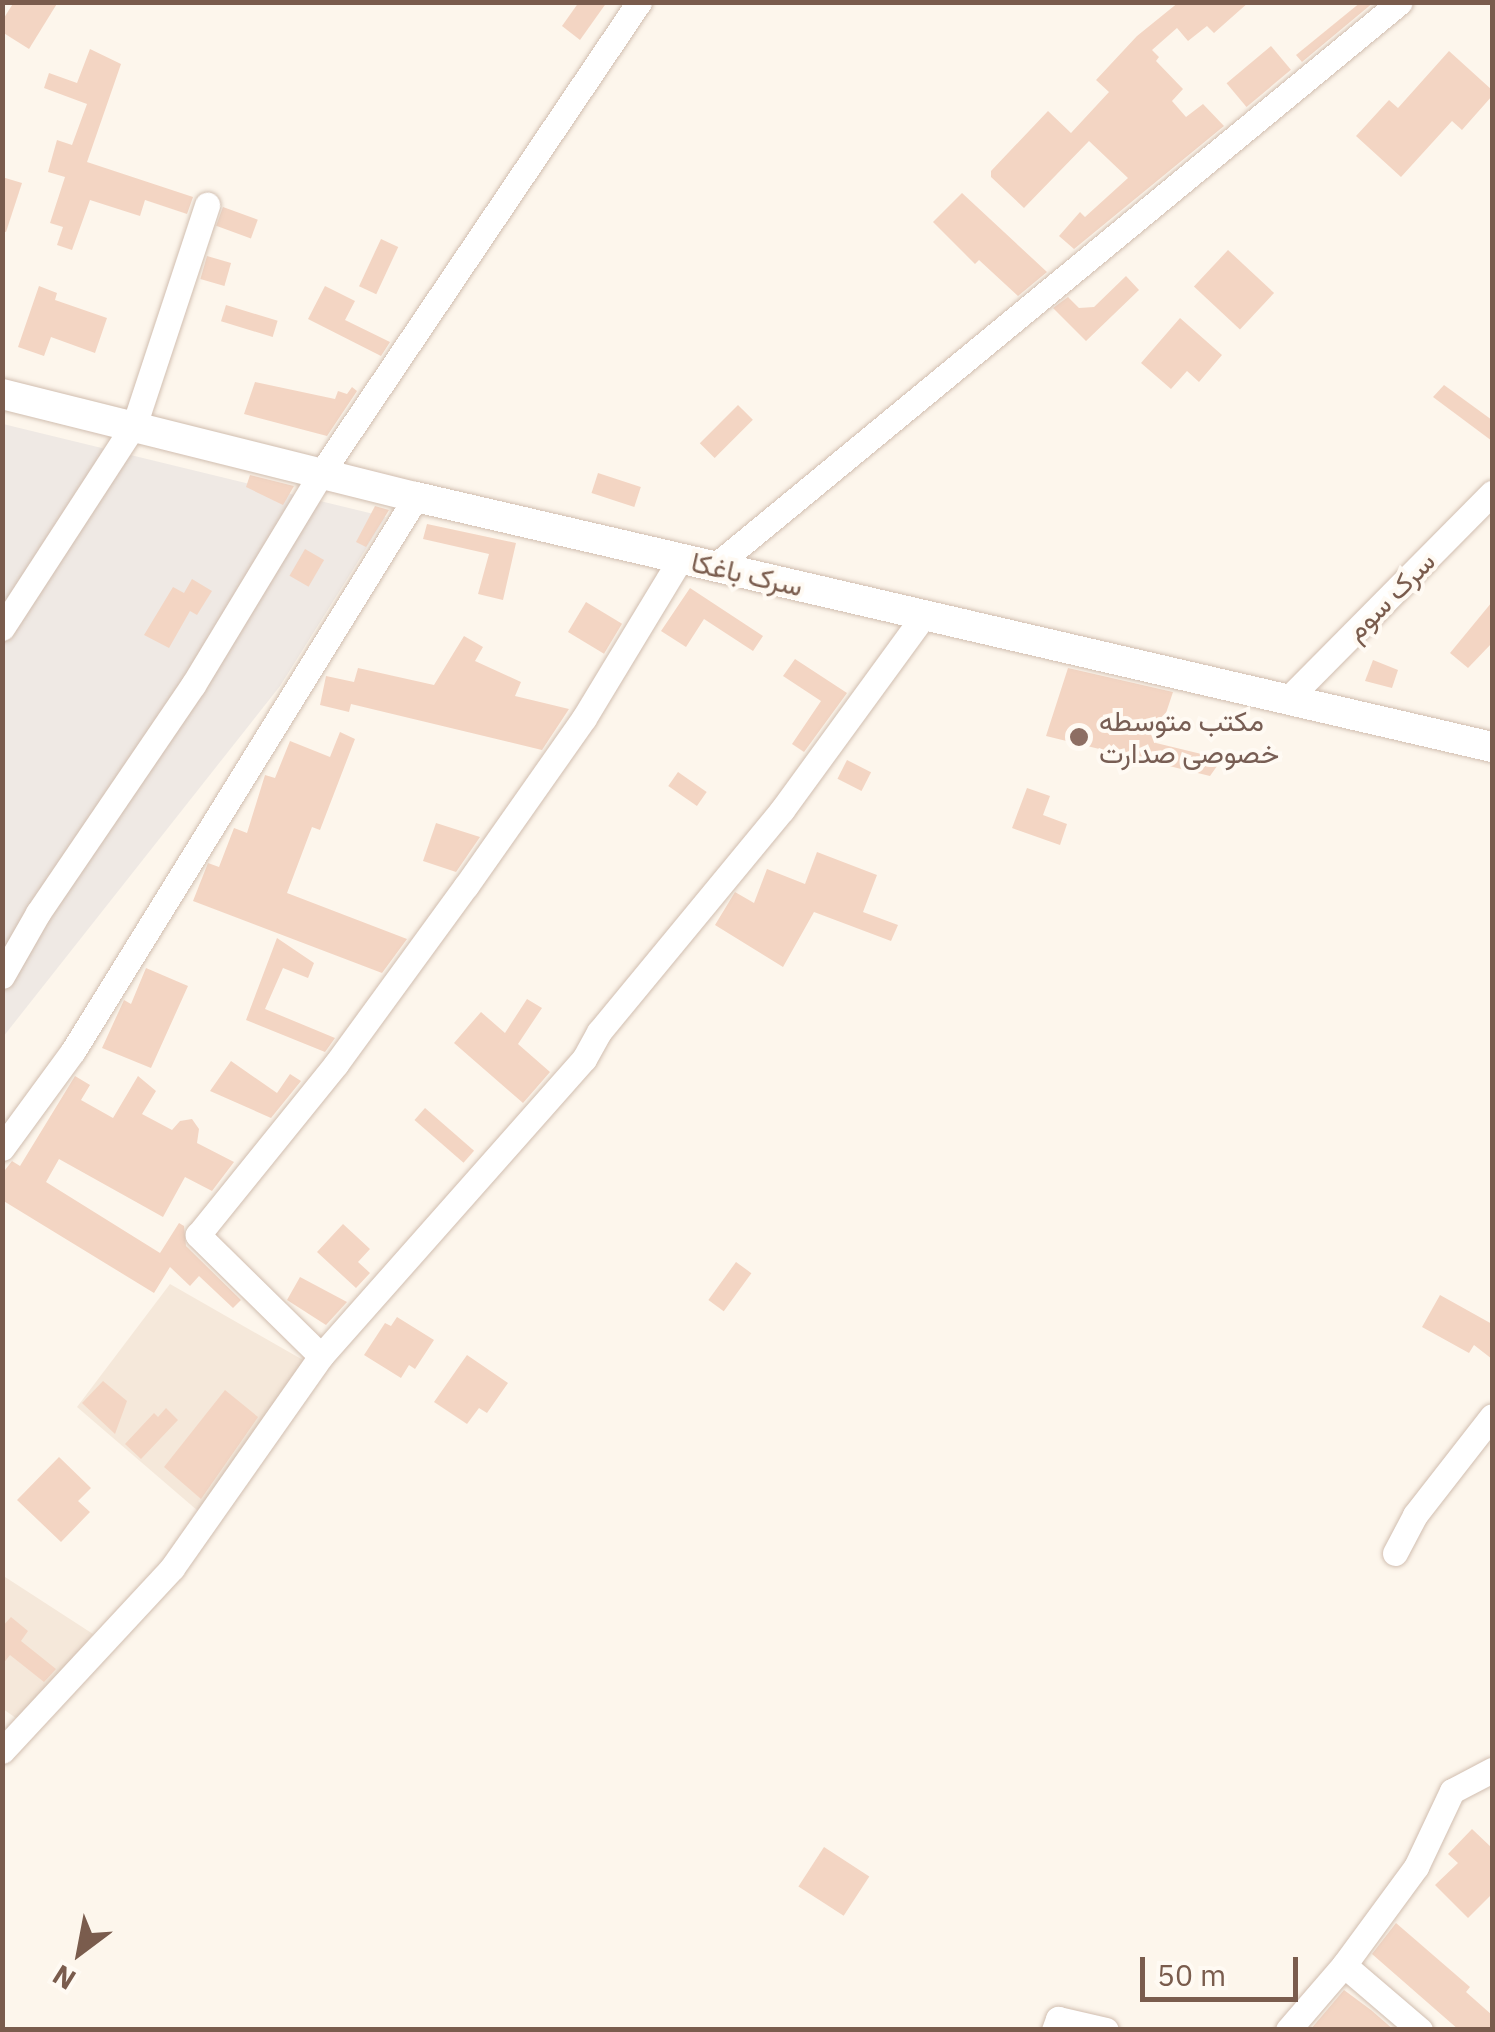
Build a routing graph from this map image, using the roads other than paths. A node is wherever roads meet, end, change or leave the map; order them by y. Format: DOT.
graph roads {
  1 [pos="640,2"];
  2 [pos="1400,2"];
  3 [pos="208,205"];
  4 [pos="2,394"];
  5 [pos="135,423"];
  6 [pos="322,472"];
  7 [pos="1492,493"];
  8 [pos="416,496"];
  9 [pos="682,558"];
  10 [pos="715,566"];
  11 [pos="924,615"];
  12 [pos="2,628"];
  13 [pos="1288,700"];
  14 [pos="1492,747"];
  15 [pos="2,976"];
  16 [pos="2,1148"];
  17 [pos="321,1356"];
  18 [pos="1492,1416"];
  19 [pos="1395,1554"];
  20 [pos="2,1751"];
  21 [pos="1492,1770"];
  22 [pos="1344,1964"];
  23 [pos="1054,2030"];
  24 [pos="1106,2030"];
  25 [pos="1288,2030"];
  26 [pos="1420,2030"];
  1 -- 6 [label="street"];
  2 -- 10 [label="street"];
  3 -- 5 [label="street"];
  4 -- 5 [label="street, سرک باغکا"];
  5 -- 6 [label="street, سرک باغکا"];
  5 -- 12 [label="street"];
  6 -- 8 [label="street, سرک باغکا"];
  6 -- 15 [label="street"];
  7 -- 13 [label="street, سرک سوم"];
  8 -- 9 [label="street, سرک باغکا"];
  8 -- 16 [label="street"];
  9 -- 10 [label="street, سرک باغکا"];
  9 -- 17 [label="street"];
  10 -- 11 [label="street, سرک باغکا"];
  11 -- 13 [label="street, سرک باغکا"];
  11 -- 17 [label="street"];
  13 -- 14 [label="street, سرک باغکا"];
  17 -- 20 [label="street"];
  18 -- 19 [label="street"];
  21 -- 22 [label="street"];
  22 -- 25 [label="street"];
  22 -- 26 [label="street"];
  23 -- 24 [label="street"];
}
